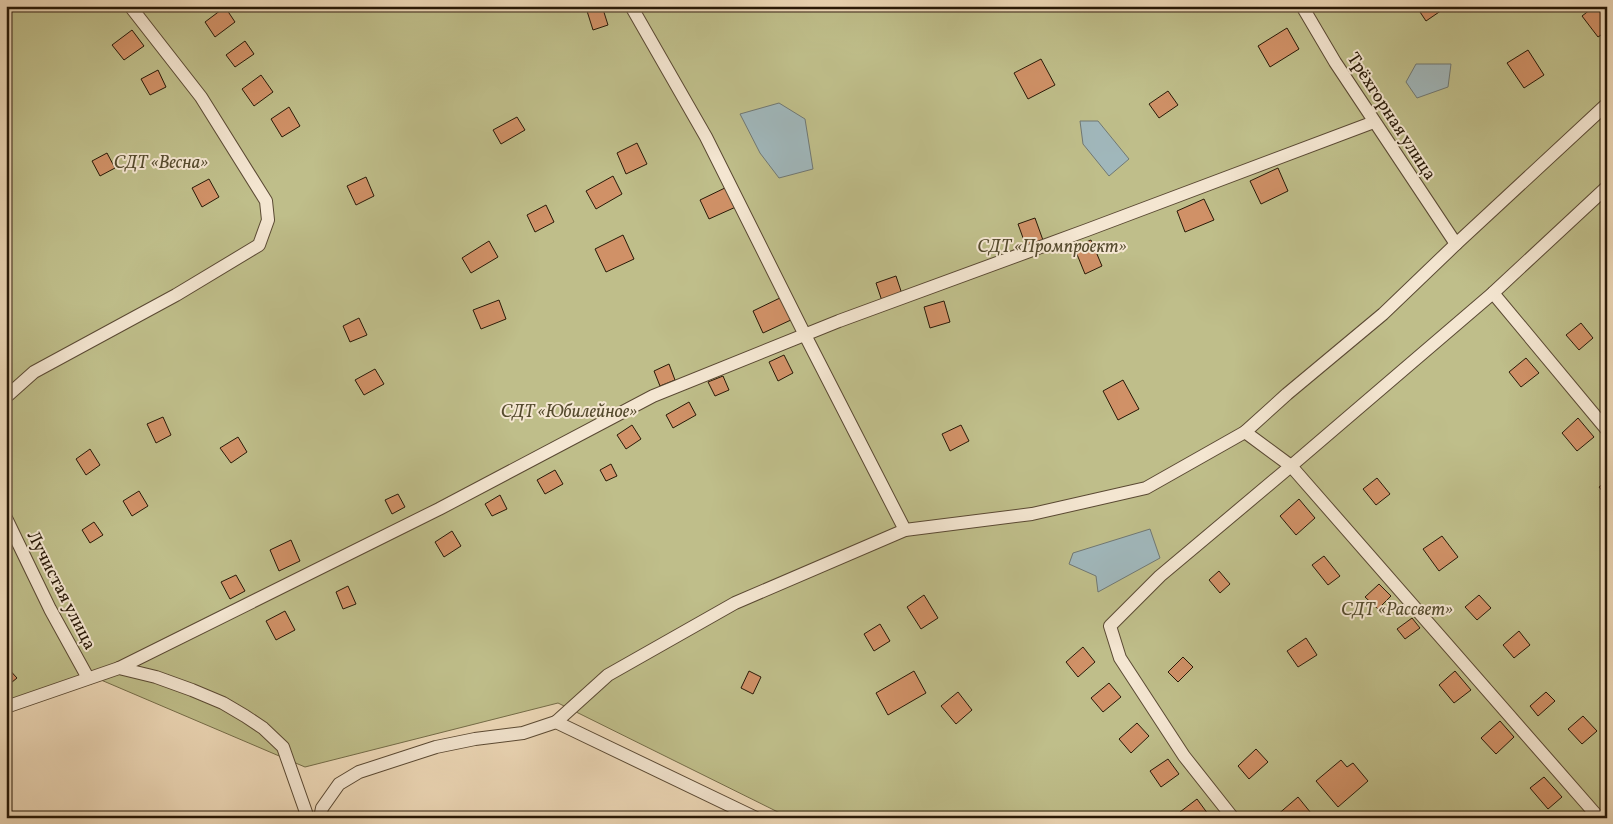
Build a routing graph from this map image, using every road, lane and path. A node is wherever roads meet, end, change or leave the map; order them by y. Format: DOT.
graph roads {
  1 [pos="130,6"];
  2 [pos="632,6"];
  3 [pos="1302,6"];
  4 [pos="1607,104"];
  5 [pos="1374,122"];
  6 [pos="1607,187"];
  7 [pos="1456,244"];
  8 [pos="1493,293"];
  9 [pos="804,335"];
  10 [pos="6,397"];
  11 [pos="1607,430"];
  12 [pos="1245,432"];
  13 [pos="1291,466"];
  14 [pos="6,518"];
  15 [pos="905,530"];
  16 [pos="119,668"];
  17 [pos="88,678"];
  18 [pos="6,707"];
  19 [pos="556,722"];
  20 [pos="308,818"];
  21 [pos="320,818"];
  22 [pos="756,818"];
  23 [pos="1233,818"];
  24 [pos="1599,818"];
  1 -- 10 [label="lane"];
  2 -- 9 [label="lane"];
  3 -- 5 [label="lane, Трёхгорная улица"];
  4 -- 7 [label="lane"];
  5 -- 7 [label="lane, Трёхгорная улица"];
  5 -- 9 [label="lane"];
  6 -- 8 [label="lane"];
  7 -- 12 [label="lane"];
  8 -- 11 [label="lane"];
  8 -- 13 [label="lane"];
  9 -- 15 [label="lane"];
  9 -- 16 [label="lane"];
  12 -- 13 [label="lane"];
  12 -- 15 [label="lane"];
  13 -- 23 [label="lane"];
  13 -- 24 [label="lane"];
  14 -- 17 [label="lane, Лучистая улица"];
  15 -- 19 [label="lane"];
  16 -- 17 [label="lane"];
  16 -- 20 [label="lane"];
  17 -- 18 [label="lane"];
  19 -- 21 [label="lane"];
  19 -- 22 [label="lane"];
}
